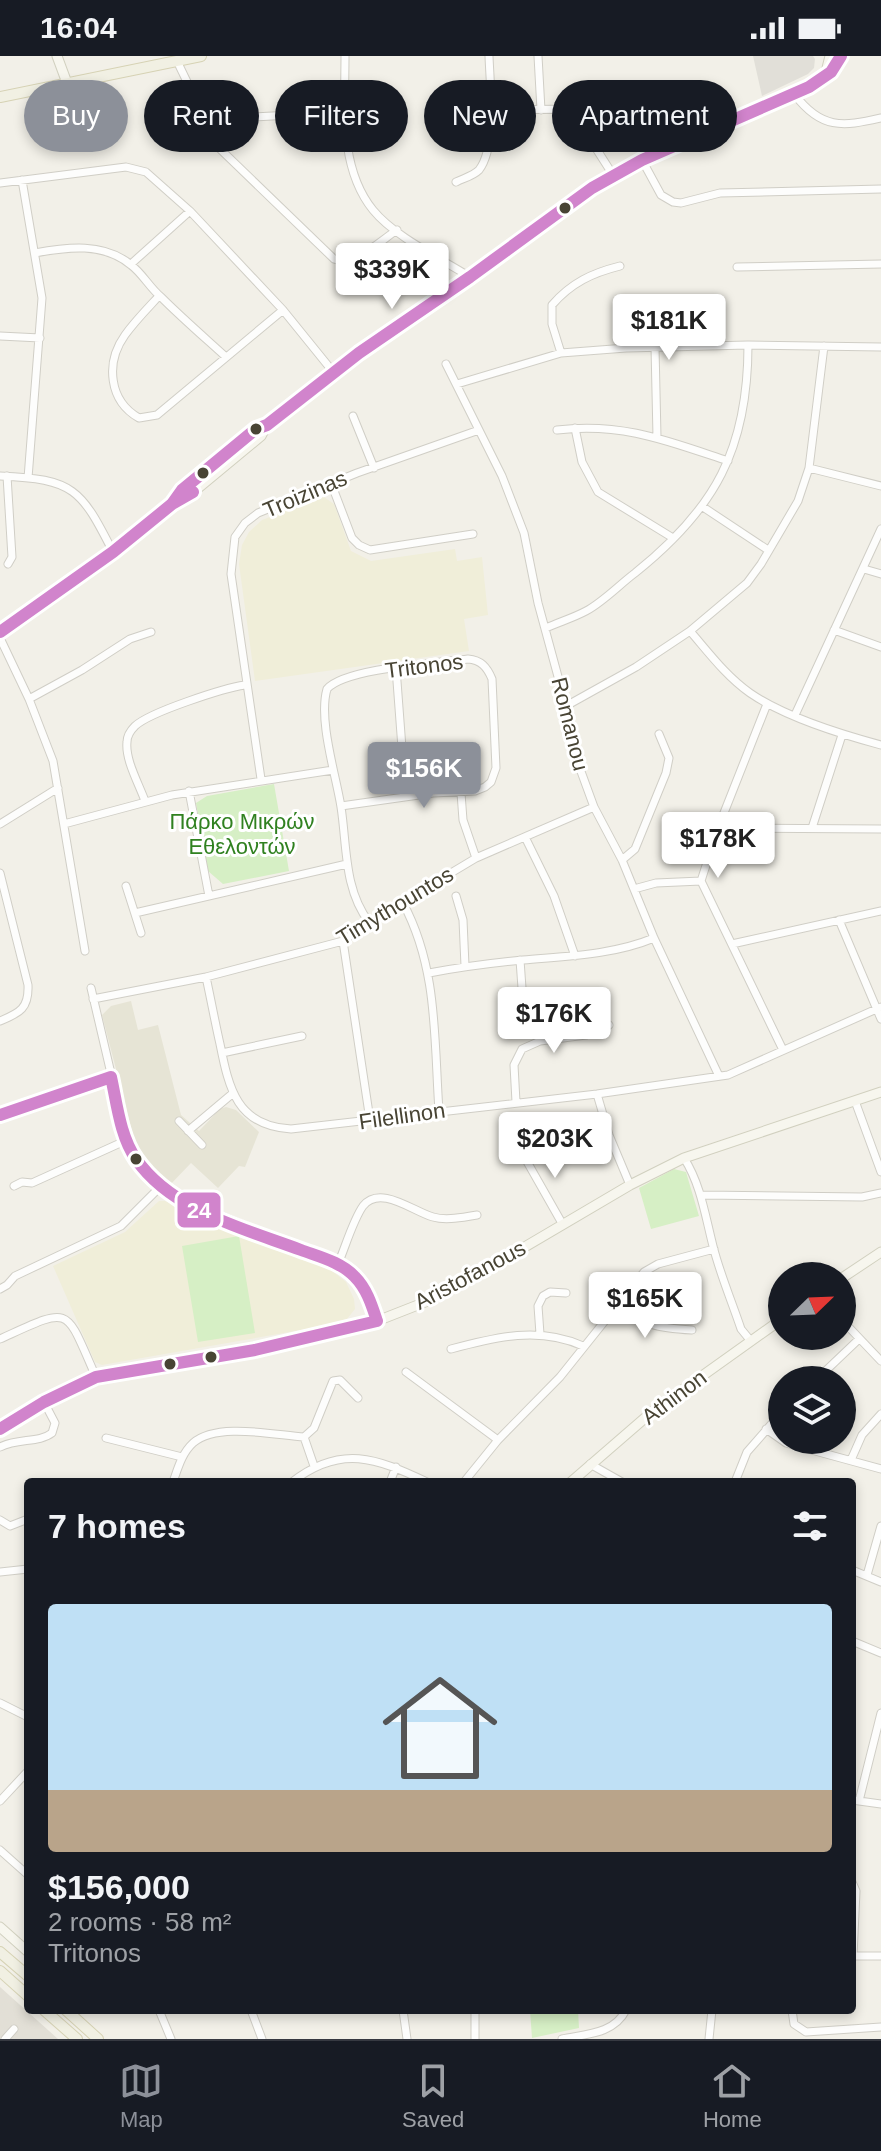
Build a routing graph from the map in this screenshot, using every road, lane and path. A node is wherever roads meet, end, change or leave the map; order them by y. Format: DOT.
graph roads {
  1 [pos="57,56"];
  2 [pos="201,56"];
  3 [pos="345,56"];
  4 [pos="489,56"];
  5 [pos="538,56"];
  6 [pos="828,56"];
  7 [pos="841,56"];
  8 [pos="177,61"];
  9 [pos="66,80"];
  10 [pos="82,80"];
  11 [pos="186,80"];
  12 [pos="345,80"];
  13 [pos="490,80"];
  14 [pos="819,82"];
  15 [pos="24,92"];
  16 [pos="795,95"];
  17 [pos="0,97"];
  18 [pos="536,110"];
  19 [pos="541,110"];
  20 [pos="552,110"];
  21 [pos="881,118"];
  22 [pos="223,152"];
  23 [pos="349,152"];
  24 [pos="487,152"];
  25 [pos="598,152"];
  26 [pos="642,160"];
  27 [pos="613,175"];
  28 [pos="22,180"];
  29 [pos="456,182"];
  30 [pos="0,183"];
  31 [pos="881,189"];
  32 [pos="190,211"];
  33 [pos="397,230"];
  34 [pos="35,253"];
  35 [pos="131,264"];
  36 [pos="881,264"];
  37 [pos="620,266"];
  38 [pos="737,267"];
  39 [pos="470,277"];
  40 [pos="159,296"];
  41 [pos="283,310"];
  42 [pos="0,336"];
  43 [pos="40,338"];
  44 [pos="748,345"];
  45 [pos="824,346"];
  46 [pos="655,347"];
  47 [pos="881,347"];
  48 [pos="561,353"];
  49 [pos="226,357"];
  50 [pos="446,364"];
  51 [pos="334,373"];
  52 [pos="457,384"];
  53 [pos="353,416"];
  54 [pos="575,428"];
  55 [pos="479,430"];
  56 [pos="557,430"];
  57 [pos="657,437"];
  58 [pos="728,461"];
  59 [pos="374,468"];
  60 [pos="809,468"];
  61 [pos="4,476"];
  62 [pos="28,478"];
  63 [pos="331,483"];
  64 [pos="881,486"];
  65 [pos="703,507"];
  66 [pos="881,529"];
  67 [pos="473,534"];
  68 [pos="673,538"];
  69 [pos="768,550"];
  70 [pos="113,552"];
  71 [pos="8,564"];
  72 [pos="864,569"];
  73 [pos="881,574"];
  74 [pos="546,628"];
  75 [pos="834,630"];
  76 [pos="690,631"];
  77 [pos="151,632"];
  78 [pos="0,635"];
  79 [pos="881,647"];
  80 [pos="396,668"];
  81 [pos="245,685"];
  82 [pos="29,699"];
  83 [pos="767,704"];
  84 [pos="566,706"];
  85 [pos="795,715"];
  86 [pos="659,734"];
  87 [pos="842,735"];
  88 [pos="881,745"];
  89 [pos="402,748"];
  90 [pos="333,770"];
  91 [pos="261,779"];
  92 [pos="58,788"];
  93 [pos="189,791"];
  94 [pos="461,793"];
  95 [pos="145,801"];
  96 [pos="341,806"];
  97 [pos="594,807"];
  98 [pos="0,824"];
  99 [pos="64,824"];
  100 [pos="718,828"];
  101 [pos="812,828"];
  102 [pos="881,829"];
  103 [pos="525,837"];
  104 [pos="476,858"];
  105 [pos="622,860"];
  106 [pos="347,864"];
  107 [pos="0,873"];
  108 [pos="701,881"];
  109 [pos="126,886"];
  110 [pos="634,889"];
  111 [pos="209,896"];
  112 [pos="456,896"];
  113 [pos="403,903"];
  114 [pos="881,911"];
  115 [pos="135,913"];
  116 [pos="839,920"];
  117 [pos="369,922"];
  118 [pos="141,933"];
  119 [pos="654,938"];
  120 [pos="343,941"];
  121 [pos="732,944"];
  122 [pos="85,951"];
  123 [pos="575,956"];
  124 [pos="520,960"];
  125 [pos="465,966"];
  126 [pos="429,973"];
  127 [pos="206,977"];
  128 [pos="91,988"];
  129 [pos="93,999"];
  130 [pos="516,1006"];
  131 [pos="879,1008"];
  132 [pos="881,1019"];
  133 [pos="0,1021"];
  134 [pos="609,1025"];
  135 [pos="302,1036"];
  136 [pos="783,1050"];
  137 [pos="222,1053"];
  138 [pos="719,1076"];
  139 [pos="111,1077"];
  140 [pos="881,1092"];
  141 [pos="232,1094"];
  142 [pos="597,1094"];
  143 [pos="855,1101"];
  144 [pos="516,1102"];
  145 [pos="439,1111"];
  146 [pos="0,1115"];
  147 [pos="370,1120"];
  148 [pos="179,1121"];
  149 [pos="188,1131"];
  150 [pos="127,1140"];
  151 [pos="202,1145"];
  152 [pos="521,1151"];
  153 [pos="684,1158"];
  154 [pos="881,1172"];
  155 [pos="630,1185"];
  156 [pos="14,1186"];
  157 [pos="160,1187"];
  158 [pos="881,1193"];
  159 [pos="702,1195"];
  160 [pos="477,1215"];
  161 [pos="563,1225"];
  162 [pos="714,1249"];
  163 [pos="879,1256"];
  164 [pos="338,1264"];
  165 [pos="856,1270"];
  166 [pos="0,1289"];
  167 [pos="566,1293"];
  168 [pos="618,1303"];
  169 [pos="377,1321"];
  170 [pos="768,1328"];
  171 [pos="692,1330"];
  172 [pos="540,1334"];
  173 [pos="856,1336"];
  174 [pos="0,1339"];
  175 [pos="859,1339"];
  176 [pos="750,1340"];
  177 [pos="583,1346"];
  178 [pos="451,1349"];
  179 [pos="881,1361"];
  180 [pos="831,1366"];
  181 [pos="406,1372"];
  182 [pos="96,1377"];
  183 [pos="358,1398"];
  184 [pos="44,1402"];
  185 [pos="881,1414"];
  186 [pos="0,1429"];
  187 [pos="766,1429"];
  188 [pos="304,1437"];
  189 [pos="106,1438"];
  190 [pos="498,1440"];
  191 [pos="0,1447"];
  192 [pos="182,1457"];
  193 [pos="851,1460"];
  194 [pos="590,1464"];
  195 [pos="314,1466"];
  196 [pos="396,1467"];
  197 [pos="881,1469"];
  198 [pos="174,1478"];
  199 [pos="298,1478"];
  200 [pos="392,1478"];
  201 [pos="419,1478"];
  202 [pos="467,1478"];
  203 [pos="575,1478"];
  204 [pos="615,1478"];
  205 [pos="737,1478"];
  206 [pos="0,1520"];
  207 [pos="24,1521"];
  208 [pos="881,1526"];
  209 [pos="24,1569"];
  210 [pos="856,1571"];
  211 [pos="0,1572"];
  212 [pos="867,1575"];
  213 [pos="881,1582"];
  214 [pos="856,1643"];
  215 [pos="881,1653"];
  216 [pos="0,1703"];
  217 [pos="881,1713"];
  218 [pos="24,1715"];
  219 [pos="24,1775"];
  220 [pos="856,1797"];
  221 [pos="856,1800"];
  222 [pos="0,1801"];
  223 [pos="881,1804"];
  224 [pos="0,1850"];
  225 [pos="24,1871"];
  226 [pos="0,1927"];
  227 [pos="24,1948"];
  228 [pos="0,1952"];
  229 [pos="856,1956"];
  230 [pos="881,1956"];
  231 [pos="0,1971"];
  232 [pos="24,1972"];
  233 [pos="20,1989"];
  234 [pos="49,2014"];
  235 [pos="70,2014"];
  236 [pos="161,2014"];
  237 [pos="253,2014"];
  238 [pos="404,2014"];
  239 [pos="475,2014"];
  240 [pos="623,2014"];
  241 [pos="712,2014"];
  242 [pos="793,2014"];
  243 [pos="881,2027"];
  244 [pos="14,2029"];
  245 [pos="5,2039"];
  246 [pos="77,2039"];
  247 [pos="98,2039"];
  248 [pos="171,2039"];
  249 [pos="262,2039"];
  250 [pos="407,2039"];
  251 [pos="475,2039"];
  252 [pos="562,2039"];
  253 [pos="709,2039"];
  1 -- 9 [label="street"];
  2 -- 8 [label="main road"];
  3 -- 12 [label="street"];
  4 -- 13 [label="street"];
  5 -- 19 [label="street"];
  6 -- 14 [label="street"];
  7 -- 14 [label="street"];
  8 -- 10 [label="main road"];
  8 -- 11 [label="street"];
  14 -- 16 [label="street"];
  15 -- 17 [label="main road"];
  16 -- 21 [label="street"];
  16 -- 26 [label="street"];
  18 -- 19 [label="street"];
  19 -- 20 [label="street"];
  22 -- 33 [label="street"];
  23 -- 33 [label="street"];
  24 -- 29 [label="street"];
  25 -- 27 [label="street"];
  26 -- 27 [label="street"];
  26 -- 31 [label="street"];
  27 -- 39 [label="street"];
  28 -- 30 [label="street"];
  28 -- 32 [label="street"];
  28 -- 34 [label="street"];
  32 -- 35 [label="street"];
  32 -- 41 [label="street"];
  33 -- 39 [label="street"];
  34 -- 35 [label="street"];
  34 -- 43 [label="street"];
  35 -- 40 [label="street"];
  36 -- 38 [label="street"];
  37 -- 48 [label="street"];
  39 -- 51 [label="street"];
  40 -- 49 [label="street"];
  40 -- 49 [label="street"];
  41 -- 49 [label="street"];
  41 -- 51 [label="street"];
  42 -- 43 [label="street"];
  43 -- 62 [label="street"];
  44 -- 45 [label="street"];
  44 -- 46 [label="street"];
  44 -- 58 [label="street"];
  45 -- 47 [label="street"];
  45 -- 60 [label="street"];
  46 -- 48 [label="street"];
  46 -- 57 [label="street"];
  48 -- 52 [label="street"];
  50 -- 52 [label="street, Romanou"];
  51 -- 70 [label="street"];
  52 -- 55 [label="street, Romanou"];
  53 -- 59 [label="street"];
  54 -- 56 [label="street"];
  54 -- 57 [label="street"];
  54 -- 68 [label="street"];
  55 -- 59 [label="street, Troizinas"];
  55 -- 74 [label="street, Romanou"];
  57 -- 58 [label="street"];
  58 -- 65 [label="street"];
  59 -- 63 [label="street, Troizinas"];
  60 -- 64 [label="street"];
  60 -- 69 [label="street"];
  61 -- 62 [label="street"];
  61 -- 71 [label="street"];
  62 -- 70 [label="street"];
  63 -- 67 [label="street"];
  63 -- 81 [label="street, Troizinas"];
  65 -- 68 [label="street"];
  65 -- 69 [label="street"];
  66 -- 72 [label="street"];
  68 -- 74 [label="street"];
  69 -- 76 [label="street"];
  70 -- 78 [label="street"];
  72 -- 73 [label="street"];
  72 -- 75 [label="street"];
  74 -- 84 [label="street, Romanou"];
  75 -- 79 [label="street"];
  75 -- 85 [label="street"];
  76 -- 83 [label="street"];
  76 -- 84 [label="street"];
  77 -- 82 [label="street"];
  78 -- 82 [label="street"];
  80 -- 89 [label="street"];
  80 -- 90 [label="street, Tritonos"];
  80 -- 94 [label="street, Tritonos"];
  81 -- 91 [label="street, Troizinas"];
  81 -- 95 [label="street"];
  82 -- 92 [label="street"];
  83 -- 85 [label="street"];
  83 -- 100 [label="street"];
  84 -- 97 [label="street, Romanou"];
  85 -- 87 [label="street"];
  86 -- 105 [label="street"];
  87 -- 88 [label="street"];
  87 -- 101 [label="street"];
  90 -- 91 [label="street"];
  90 -- 96 [label="street"];
  91 -- 93 [label="street"];
  92 -- 98 [label="street"];
  92 -- 99 [label="street"];
  93 -- 95 [label="street"];
  93 -- 111 [label="street"];
  94 -- 96 [label="street, Tritonos"];
  94 -- 104 [label="street"];
  95 -- 99 [label="street"];
  96 -- 106 [label="street"];
  97 -- 103 [label="street, Timythountos"];
  97 -- 105 [label="street, Romanou"];
  99 -- 122 [label="street"];
  100 -- 101 [label="street"];
  100 -- 108 [label="street"];
  101 -- 102 [label="street"];
  103 -- 104 [label="street, Timythountos"];
  103 -- 123 [label="street"];
  104 -- 113 [label="street, Timythountos"];
  105 -- 110 [label="street, Romanou"];
  106 -- 111 [label="street"];
  106 -- 117 [label="street"];
  107 -- 133 [label="street"];
  108 -- 110 [label="street"];
  108 -- 121 [label="street"];
  109 -- 115 [label="street"];
  110 -- 119 [label="street, Romanou"];
  111 -- 115 [label="street"];
  112 -- 125 [label="street"];
  113 -- 117 [label="street, Timythountos"];
  113 -- 126 [label="street"];
  114 -- 116 [label="street"];
  115 -- 118 [label="street"];
  116 -- 121 [label="street"];
  116 -- 131 [label="street"];
  117 -- 120 [label="street, Timythountos"];
  119 -- 123 [label="street"];
  119 -- 138 [label="street, Romanou"];
  120 -- 127 [label="street, Timythountos"];
  120 -- 147 [label="street"];
  121 -- 136 [label="street"];
  123 -- 124 [label="street"];
  124 -- 125 [label="street"];
  124 -- 130 [label="street"];
  125 -- 126 [label="street"];
  126 -- 145 [label="street"];
  127 -- 129 [label="street, Timythountos"];
  127 -- 137 [label="street"];
  128 -- 129 [label="street"];
  129 -- 139 [label="street"];
  131 -- 132 [label="street"];
  131 -- 136 [label="street, Filellinon"];
  134 -- 144 [label="street"];
  135 -- 137 [label="street"];
  136 -- 138 [label="street, Filellinon"];
  137 -- 141 [label="street"];
  138 -- 142 [label="street, Filellinon"];
  139 -- 146 [label="street"];
  139 -- 150 [label="street"];
  140 -- 143 [label="street, Aristofanous"];
  141 -- 147 [label="street, Filellinon"];
  141 -- 149 [label="street"];
  142 -- 144 [label="street, Filellinon"];
  142 -- 155 [label="street"];
  143 -- 153 [label="street, Aristofanous"];
  143 -- 154 [label="street"];
  144 -- 145 [label="street, Filellinon"];
  145 -- 147 [label="street, Filellinon"];
  148 -- 149 [label="street"];
  149 -- 151 [label="street"];
  150 -- 156 [label="street"];
  150 -- 157 [label="street"];
  152 -- 161 [label="street"];
  153 -- 155 [label="street, Aristofanous"];
  153 -- 159 [label="street"];
  155 -- 161 [label="street, Aristofanous"];
  157 -- 164 [label="street"];
  157 -- 166 [label="street"];
  158 -- 159 [label="street"];
  159 -- 162 [label="street"];
  160 -- 164 [label="street"];
  161 -- 169 [label="street, Aristofanous"];
  162 -- 168 [label="street"];
  162 -- 176 [label="street"];
  163 -- 165 [label="street"];
  164 -- 169 [label="street"];
  167 -- 172 [label="street"];
  168 -- 171 [label="street"];
  168 -- 177 [label="street"];
  169 -- 182 [label="street, Aristofanous"];
  170 -- 176 [label="street, Athinon"];
  172 -- 177 [label="street"];
  172 -- 178 [label="street"];
  173 -- 175 [label="street"];
  174 -- 182 [label="street"];
  175 -- 179 [label="street"];
  175 -- 180 [label="street"];
  176 -- 194 [label="street, Athinon"];
  177 -- 190 [label="street"];
  181 -- 190 [label="street"];
  182 -- 184 [label="street, Aristofanous"];
  183 -- 188 [label="street"];
  184 -- 186 [label="street, Aristofanous"];
  184 -- 191 [label="street"];
  185 -- 193 [label="street"];
  187 -- 193 [label="street"];
  187 -- 205 [label="street"];
  188 -- 192 [label="street"];
  188 -- 195 [label="street"];
  189 -- 192 [label="street"];
  190 -- 202 [label="street"];
  192 -- 198 [label="street"];
  193 -- 197 [label="street"];
  194 -- 203 [label="street, Athinon"];
  194 -- 204 [label="street"];
  195 -- 196 [label="street"];
  195 -- 199 [label="street"];
  196 -- 200 [label="street"];
  196 -- 201 [label="street"];
  206 -- 207 [label="street"];
  208 -- 212 [label="street"];
  209 -- 211 [label="street"];
  210 -- 212 [label="street"];
  212 -- 213 [label="street"];
  214 -- 215 [label="street"];
  216 -- 218 [label="street"];
  217 -- 220 [label="street"];
  219 -- 222 [label="street"];
  221 -- 223 [label="street"];
  224 -- 225 [label="street"];
  226 -- 227 [label="street"];
  228 -- 232 [label="main road"];
  229 -- 230 [label="street"];
  231 -- 233 [label="main road"];
  234 -- 246 [label="main road"];
  235 -- 247 [label="main road"];
  236 -- 248 [label="street"];
  237 -- 249 [label="street"];
  238 -- 250 [label="street"];
  239 -- 251 [label="street"];
  240 -- 252 [label="street"];
  241 -- 253 [label="street"];
  242 -- 243 [label="street"];
  244 -- 245 [label="street"];
}
